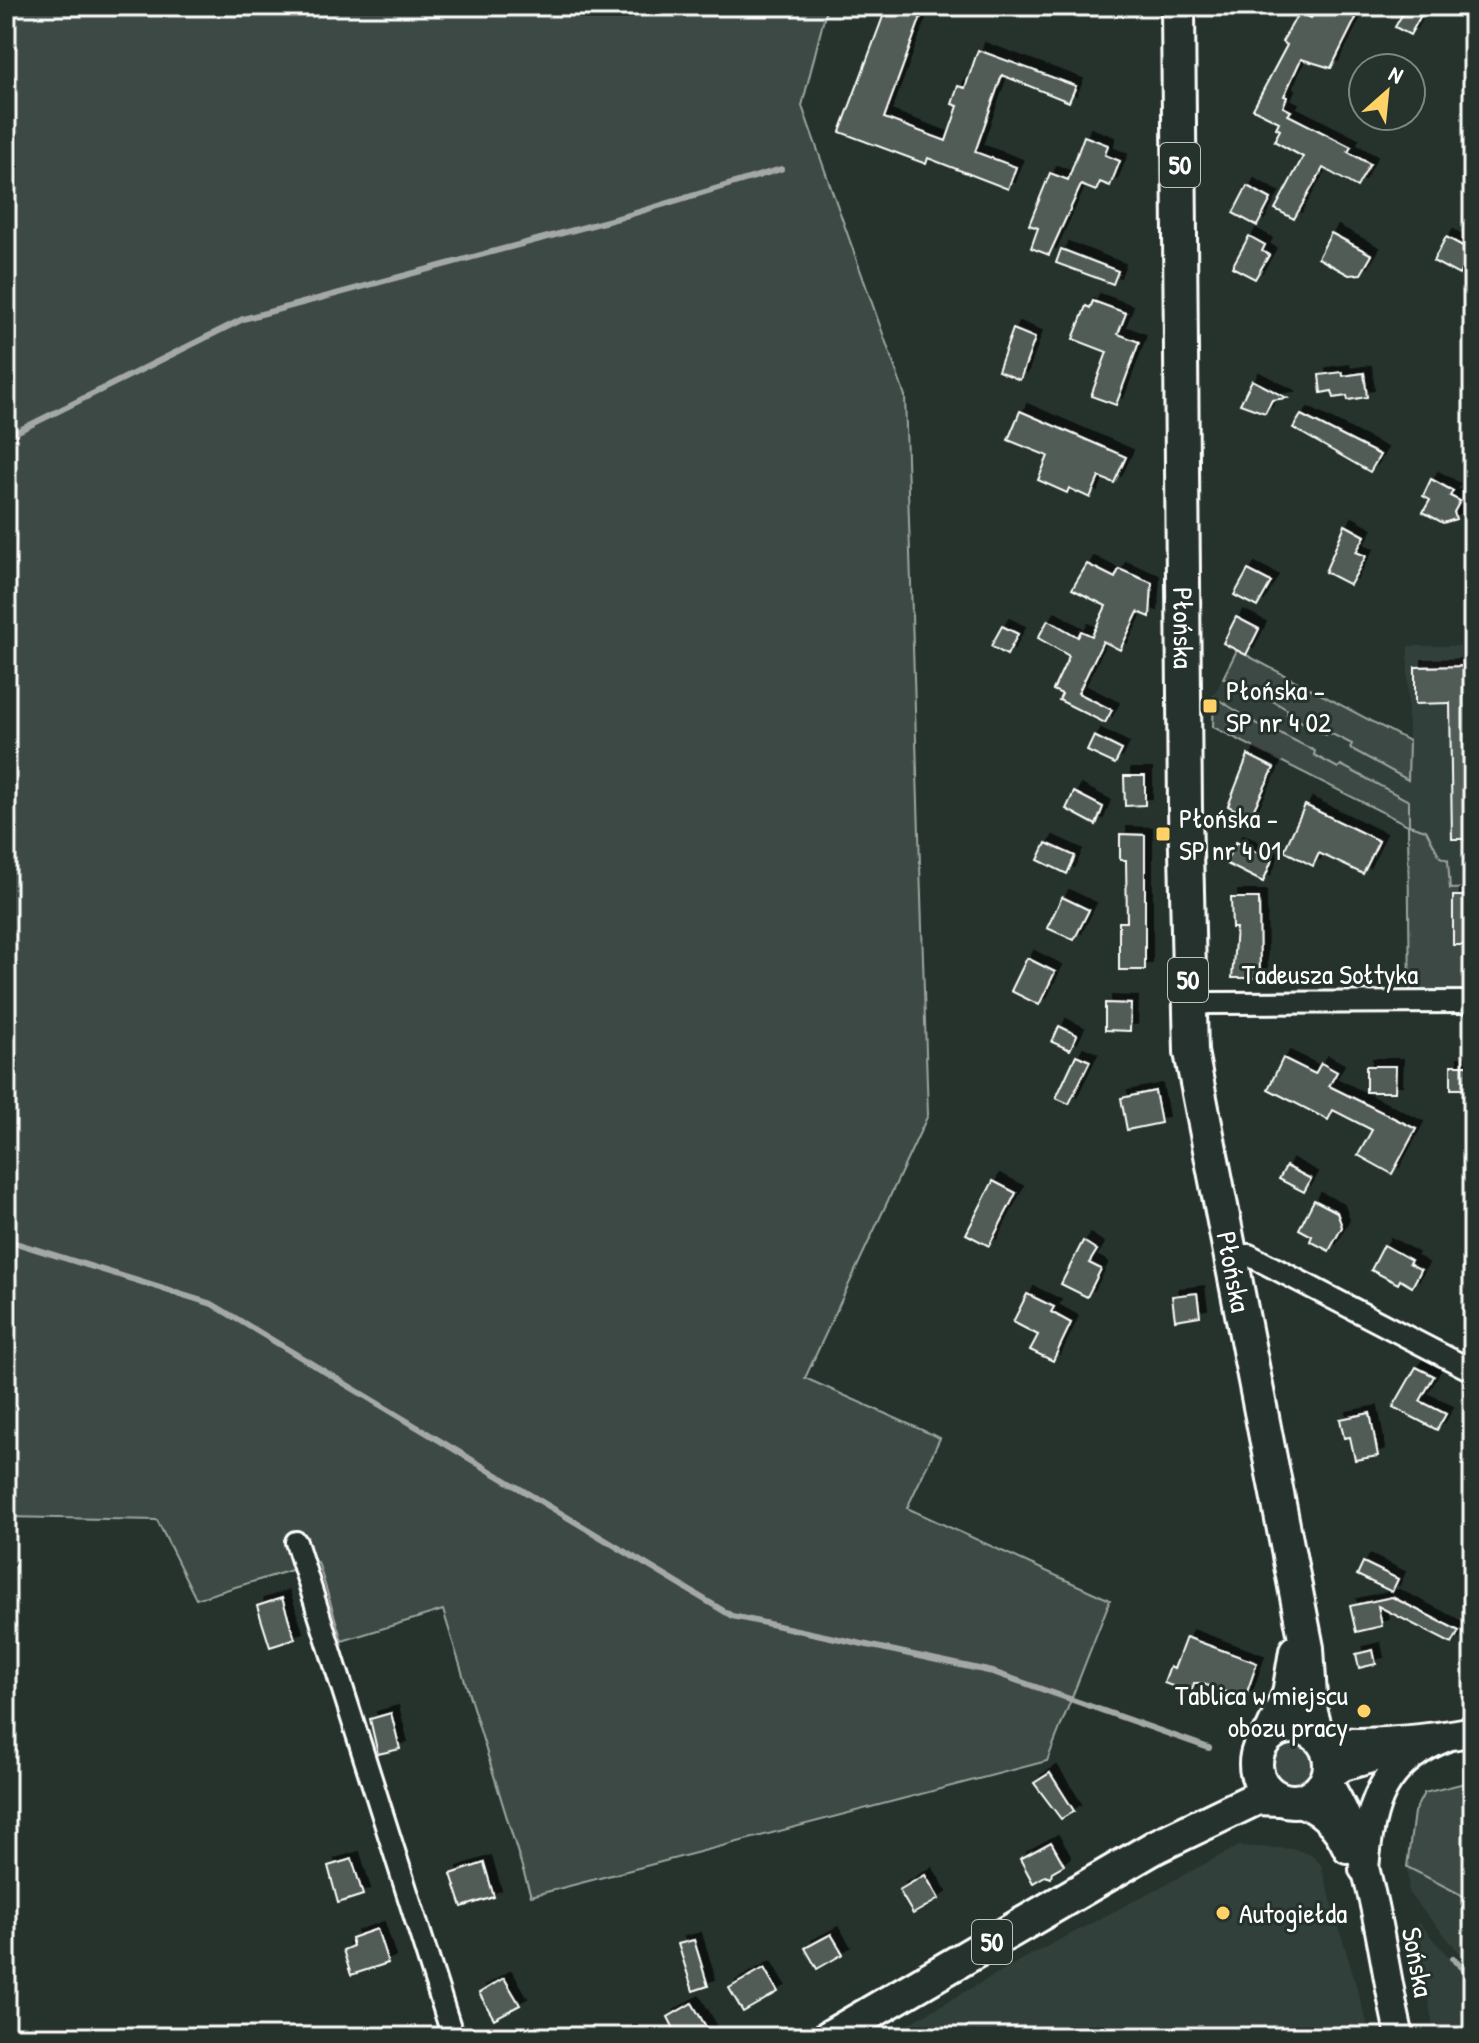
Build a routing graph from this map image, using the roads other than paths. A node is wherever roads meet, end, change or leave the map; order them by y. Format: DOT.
graph roads {
  1 [pos="1178,6"];
  2 [pos="1473,1002"];
  3 [pos="1188,1006"];
  4 [pos="1228,1255"];
  5 [pos="1473,1371"];
  6 [pos="296,1542"];
  7 [pos="1300,1624"];
  8 [pos="1473,1731"];
  9 [pos="1319,1736"];
  10 [pos="1434,1739"];
  11 [pos="1264,1743"];
  12 [pos="1328,1778"];
  13 [pos="1286,1800"];
  14 [pos="1155,1847"];
  15 [pos="1364,1869"];
  16 [pos="1372,1899"];
  17 [pos="453,2037"];
  18 [pos="829,2037"];
  19 [pos="1400,2037"];
  1 -- 3 [label="main road, Płońska / 50"];
  2 -- 3 [label="street, Tadeusza Sołtyka"];
  3 -- 4 [label="main road, Płońska / 50"];
  4 -- 5 [label="street"];
  4 -- 7 [label="main road, Płońska / 50"];
  6 -- 17 [label="street"];
  7 -- 9 [label="main road, Płońska / 50"];
  7 -- 11 [label="main road, Płońska / 50"];
  8 -- 10 [label="main road"];
  9 -- 10 [label="main road"];
  9 -- 11 [label="main road"];
  9 -- 12 [label="main road"];
  10 -- 12 [label="main road"];
  10 -- 15 [label="main road"];
  11 -- 13 [label="main road"];
  11 -- 14 [label="main road, 50"];
  12 -- 13 [label="main road"];
  12 -- 15 [label="street, Sońska"];
  13 -- 14 [label="main road, 50"];
  13 -- 16 [label="street, Sońska"];
  14 -- 18 [label="main road, 50"];
  15 -- 16 [label="street, Sońska"];
  16 -- 19 [label="street, Sońska"];
}
